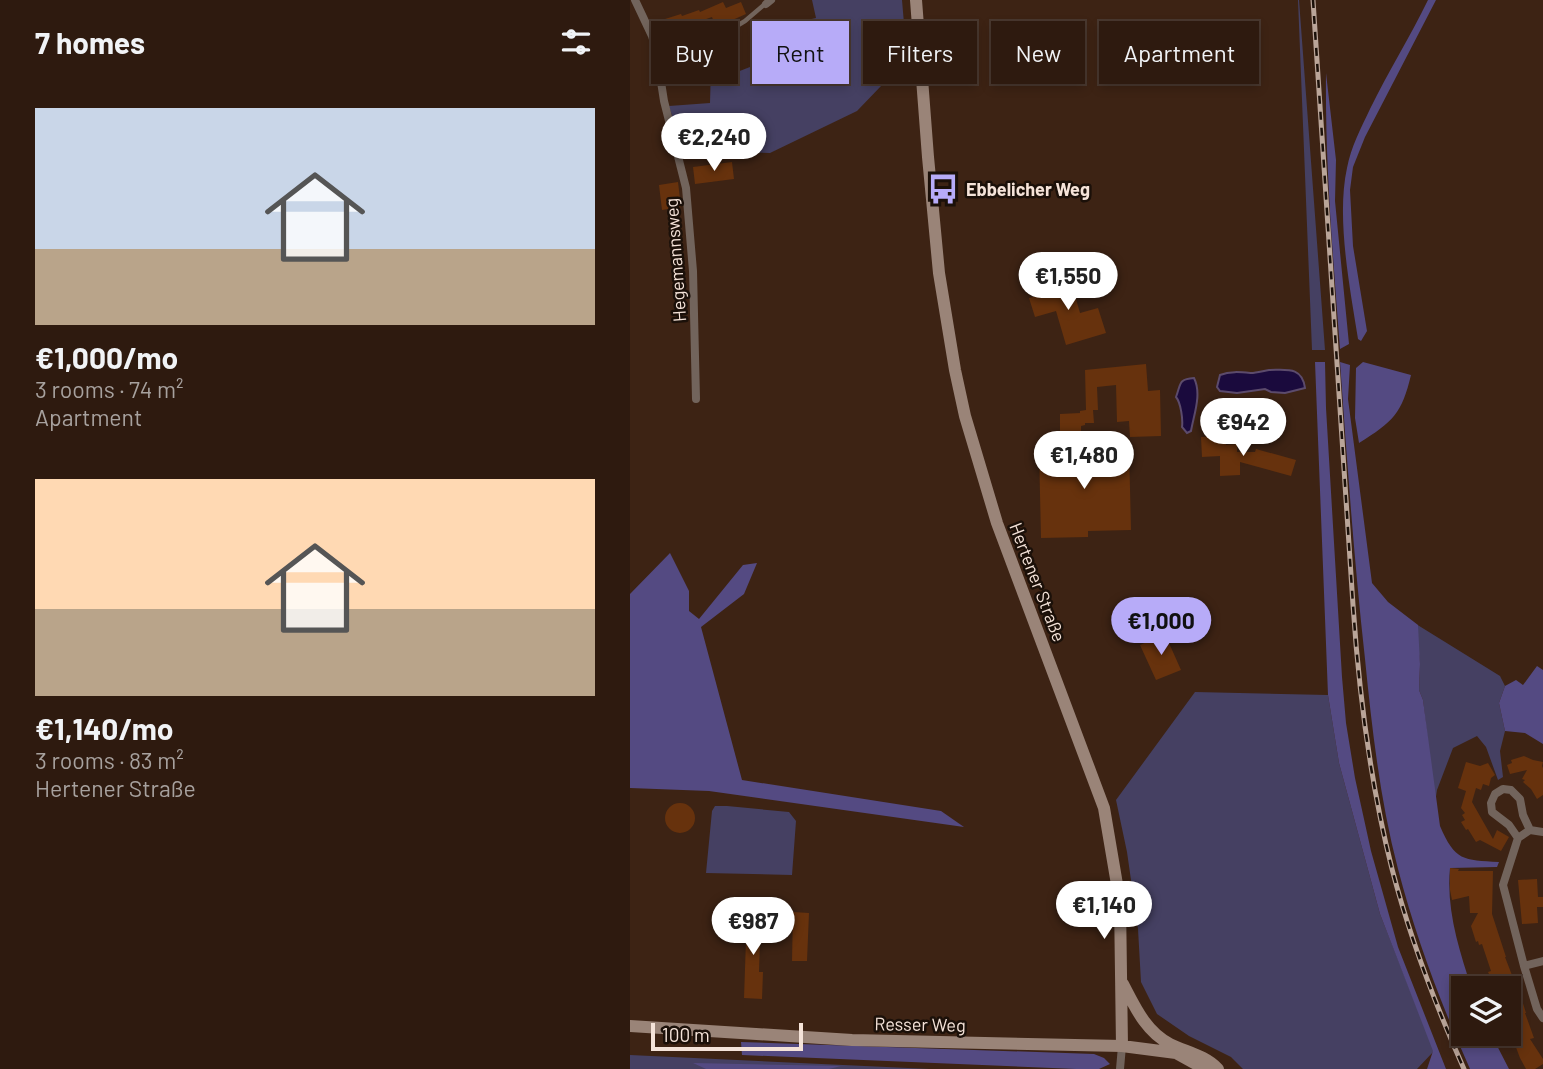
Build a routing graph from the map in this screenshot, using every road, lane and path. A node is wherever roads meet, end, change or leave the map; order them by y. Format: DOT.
graph roads {
  1 [pos="635,0"];
  2 [pos="916,0"];
  3 [pos="768,2"];
  4 [pos="738,25"];
  5 [pos="651,34"];
  6 [pos="661,84"];
  7 [pos="696,399"];
  8 [pos="1530,830"];
  9 [pos="1543,832"];
  10 [pos="1518,838"];
  11 [pos="1543,961"];
  12 [pos="1524,965"];
  13 [pos="1121,980"];
  14 [pos="1543,1018"];
  15 [pos="630,1026"];
  16 [pos="1122,1046"];
  17 [pos="1119,1069"];
  18 [pos="1205,1069"];
  19 [pos="1219,1069"];
  1 -- 5 [label="street, Hegemannsweg"];
  2 -- 13 [label="main road, Hertener Straße"];
  3 -- 4 [label="lane"];
  6 -- 7 [label="street, Hegemannsweg"];
  8 -- 9 [label="street"];
  8 -- 10 [label="street"];
  8 -- 10 [label="street"];
  10 -- 12 [label="street"];
  11 -- 12 [label="street"];
  12 -- 14 [label="street"];
  13 -- 16 [label="main road, Hertener Straße"];
  13 -- 19 [label="main road"];
  15 -- 16 [label="main road, Resser Weg"];
  16 -- 17 [label="street"];
  16 -- 18 [label="main road, Resser Weg"];
}
